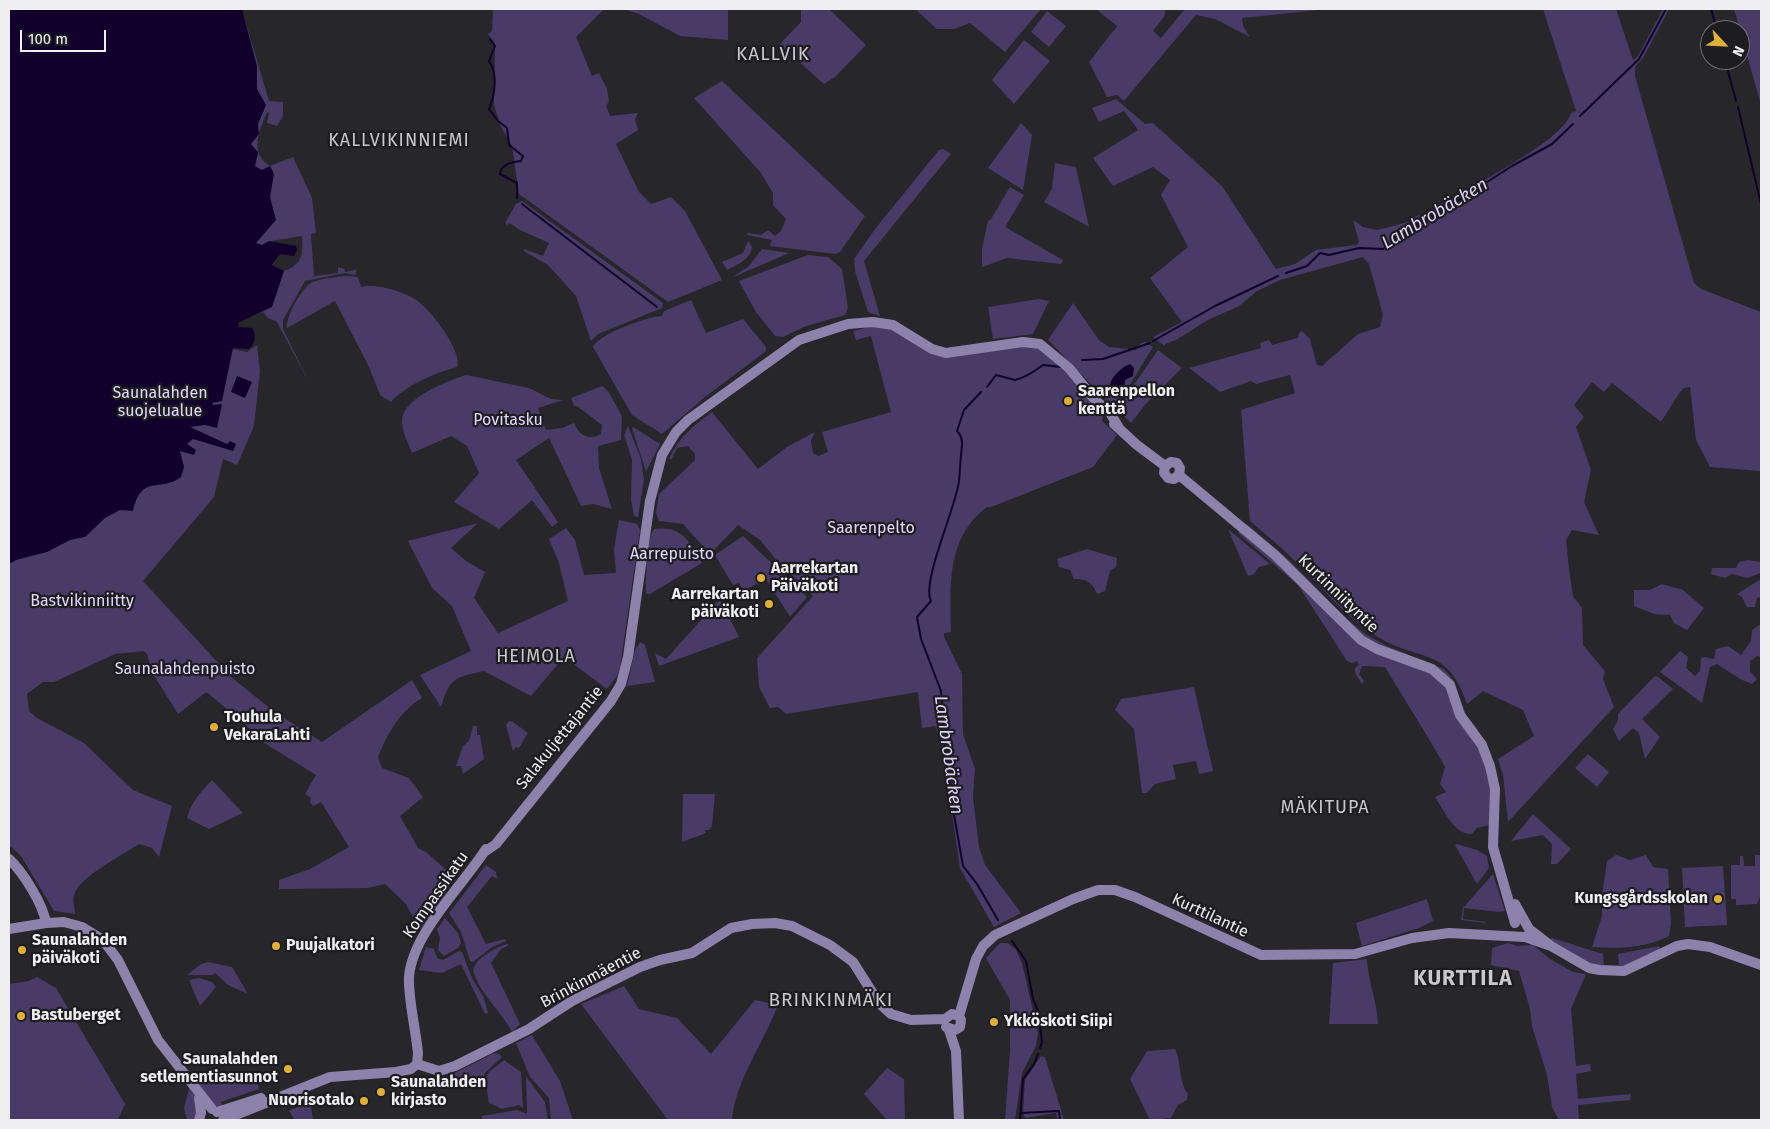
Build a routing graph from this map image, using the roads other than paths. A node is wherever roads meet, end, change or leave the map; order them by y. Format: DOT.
graph roads {
  1 [pos="1165,466"];
  2 [pos="483,853"];
  3 [pos="9,859"];
  4 [pos="46,922"];
  5 [pos="9,929"];
  6 [pos="1520,929"];
  7 [pos="1761,965"];
  8 [pos="951,1022"];
  9 [pos="418,1064"];
  10 [pos="197,1092"];
  11 [pos="218,1116"];
  12 [pos="200,1117"];
  13 [pos="959,1120"];
  1 -- 2 [label="street, Salakuljettajantie"];
  1 -- 6 [label="street, Kurtinniityntie"];
  2 -- 9 [label="street, Kompassikatu"];
  3 -- 4 [label="street"];
  4 -- 5 [label="street"];
  4 -- 10 [label="street"];
  6 -- 7 [label="street, Kurttilantie"];
  6 -- 8 [label="street, Kurttilantie"];
  8 -- 9 [label="street, Brinkinmäentie"];
  8 -- 13 [label="street"];
  9 -- 11 [label="street"];
  10 -- 11 [label="street"];
  10 -- 12 [label="street"];
  11 -- 12 [label="street"];
}
